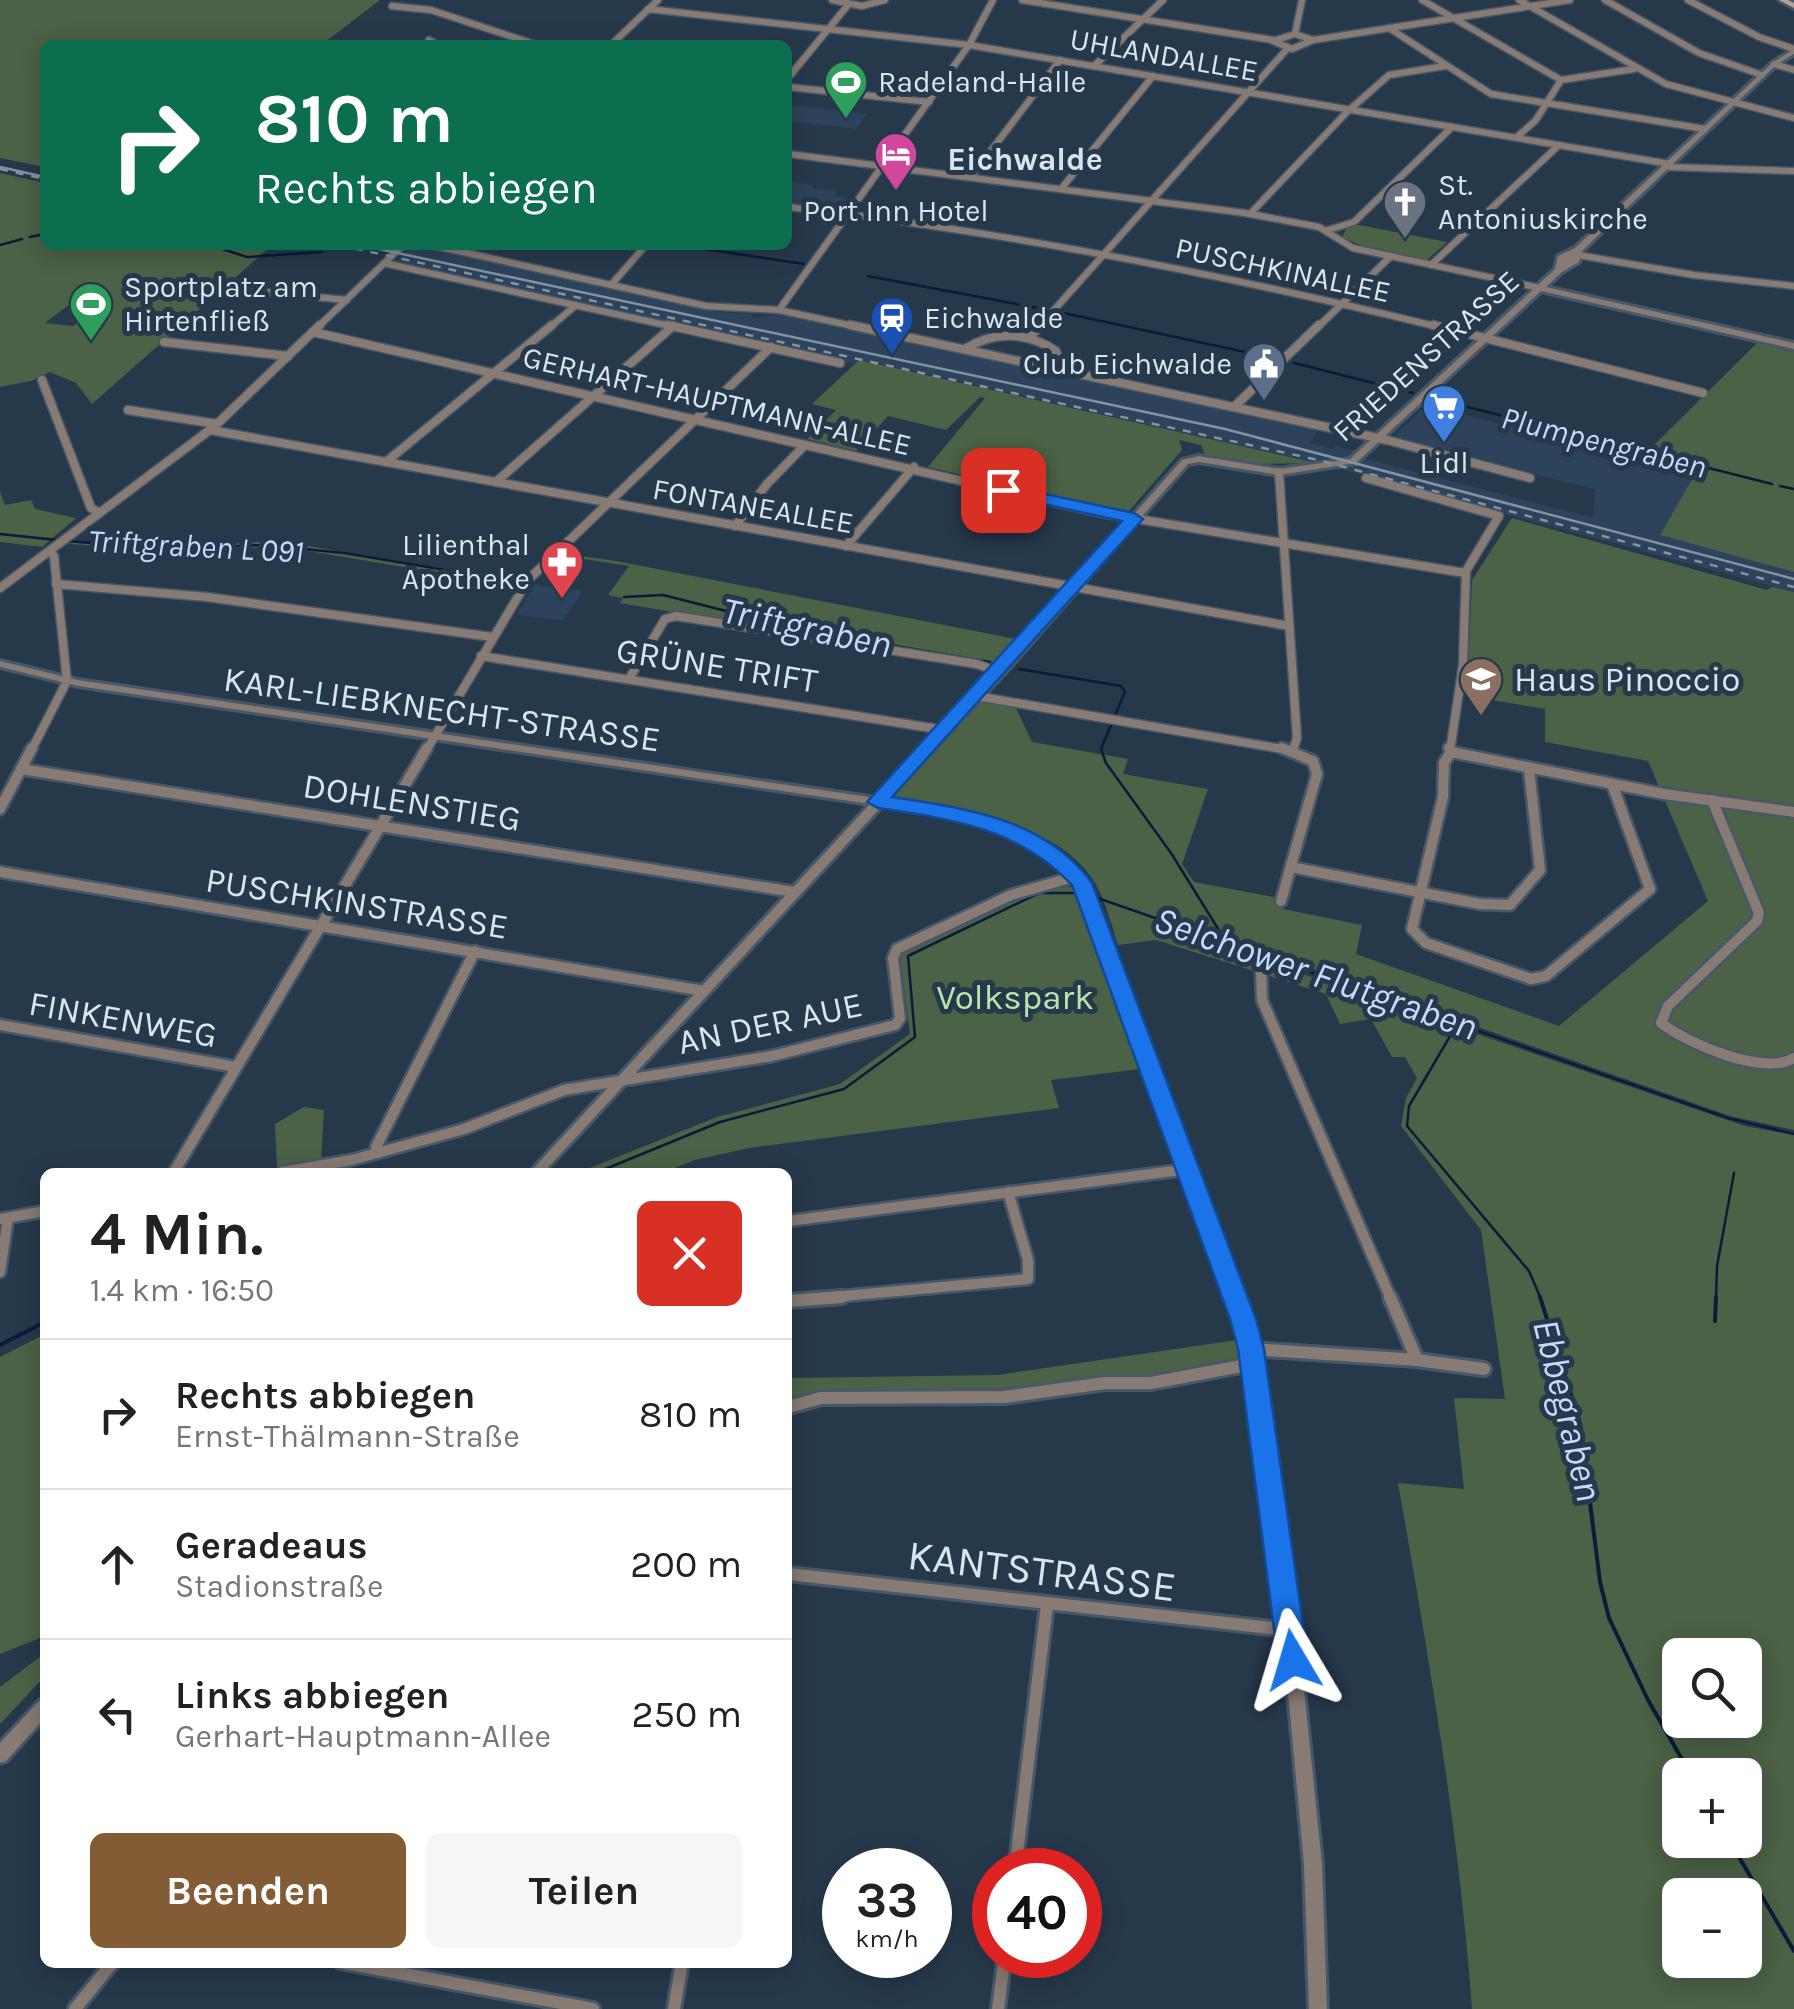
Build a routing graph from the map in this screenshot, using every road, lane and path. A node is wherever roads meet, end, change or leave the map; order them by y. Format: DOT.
graph roads {
  1 [pos="658,0"];
  2 [pos="832,0"];
  3 [pos="885,0"];
  4 [pos="993,0"];
  5 [pos="1022,0"];
  6 [pos="1162,0"];
  7 [pos="1302,0"];
  8 [pos="1422,0"];
  9 [pos="1519,0"];
  10 [pos="1570,0"];
  11 [pos="1605,0"];
  12 [pos="1688,0"];
  13 [pos="1784,0"];
  14 [pos="848,5"];
  15 [pos="392,6"];
  16 [pos="1530,6"];
  17 [pos="1794,6"];
  18 [pos="648,9"];
  19 [pos="1458,18"];
  20 [pos="1142,19"];
  21 [pos="1389,28"];
  22 [pos="829,30"];
  23 [pos="1295,34"];
  24 [pos="518,40"];
  25 [pos="615,40"];
  26 [pos="1273,40"];
  27 [pos="1313,40"];
  28 [pos="969,45"];
  29 [pos="1287,49"];
  30 [pos="1794,50"];
  31 [pos="1060,60"];
  32 [pos="1774,64"];
  33 [pos="1094,66"];
  34 [pos="1446,66"];
  35 [pos="1635,69"];
  36 [pos="1794,70"];
  37 [pos="792,73"];
  38 [pos="1762,75"];
  39 [pos="1153,76"];
  40 [pos="1561,80"];
  41 [pos="792,87"];
  42 [pos="1249,92"];
  43 [pos="929,102"];
  44 [pos="1547,103"];
  45 [pos="1732,104"];
  46 [pos="1350,109"];
  47 [pos="1794,118"];
  48 [pos="1452,127"];
  49 [pos="1706,129"];
  50 [pos="1516,138"];
  51 [pos="1559,145"];
  52 [pos="792,155"];
  53 [pos="1670,164"];
  54 [pos="882,166"];
  55 [pos="1794,172"];
  56 [pos="971,177"];
  57 [pos="1062,188"];
  58 [pos="1152,200"];
  59 [pos="792,207"];
  60 [pos="848,213"];
  61 [pos="1250,214"];
  62 [pos="1328,230"];
  63 [pos="398,250"];
  64 [pos="454,250"];
  65 [pos="642,250"];
  66 [pos="1578,252"];
  67 [pos="1102,255"];
  68 [pos="1391,256"];
  69 [pos="384,264"];
  70 [pos="1431,265"];
  71 [pos="611,285"];
  72 [pos="1794,286"];
  73 [pos="224,288"];
  74 [pos="1540,288"];
  75 [pos="347,300"];
  76 [pos="1342,304"];
  77 [pos="576,305"];
  78 [pos="779,310"];
  79 [pos="673,326"];
  80 [pos="314,332"];
  81 [pos="1030,337"];
  82 [pos="1484,339"];
  83 [pos="164,342"];
  84 [pos="1794,346"];
  85 [pos="771,347"];
  86 [pos="965,349"];
  87 [pos="288,356"];
  88 [pos="840,362"];
  89 [pos="1055,368"];
  90 [pos="493,372"];
  91 [pos="42,380"];
  92 [pos="1703,393"];
  93 [pos="593,396"];
  94 [pos="1235,406"];
  95 [pos="128,410"];
  96 [pos="695,420"];
  97 [pos="213,427"];
  98 [pos="1380,438"];
  99 [pos="805,445"];
  100 [pos="386,462"];
  101 [pos="915,467"];
  102 [pos="1279,472"];
  103 [pos="1366,478"];
  104 [pos="1530,478"];
  105 [pos="496,482"];
  106 [pos="607,502"];
  107 [pos="98,512"];
  108 [pos="1134,519"];
  109 [pos="736,526"];
  110 [pos="1284,543"];
  111 [pos="58,545"];
  112 [pos="846,546"];
  113 [pos="1465,573"];
  114 [pos="0,576"];
  115 [pos="14,579"];
  116 [pos="56,584"];
  117 [pos="0,588"];
  118 [pos="1074,588"];
  119 [pos="1288,626"];
  120 [pos="492,637"];
  121 [pos="481,656"];
  122 [pos="0,664"];
  123 [pos="1002,668"];
  124 [pos="629,679"];
  125 [pos="67,681"];
  126 [pos="976,696"];
  127 [pos="944,730"];
  128 [pos="434,735"];
  129 [pos="1292,750"];
  130 [pos="1451,752"];
  131 [pos="1528,769"];
  132 [pos="21,770"];
  133 [pos="1612,784"];
  134 [pos="1712,800"];
  135 [pos="878,802"];
  136 [pos="0,809"];
  137 [pos="1794,812"];
  138 [pos="381,825"];
  139 [pos="1291,867"];
  140 [pos="0,872"];
  141 [pos="1080,881"];
  142 [pos="794,892"];
  143 [pos="1421,892"];
  144 [pos="1281,901"];
  145 [pos="320,926"];
  146 [pos="476,950"];
  147 [pos="1262,968"];
  148 [pos="704,991"];
  149 [pos="0,1024"];
  150 [pos="1794,1058"];
  151 [pos="236,1067"];
  152 [pos="622,1079"];
  153 [pos="378,1153"];
  154 [pos="176,1168"];
  155 [pos="302,1168"];
  156 [pos="540,1168"];
  157 [pos="1189,1168"];
  158 [pos="1008,1192"];
  159 [pos="40,1212"];
  160 [pos="4,1218"];
  161 [pos="792,1220"];
  162 [pos="0,1272"];
  163 [pos="792,1301"];
  164 [pos="1252,1357"];
  165 [pos="1417,1360"];
  166 [pos="1484,1370"];
  167 [pos="792,1406"];
  168 [pos="792,1574"];
  169 [pos="1047,1605"];
  170 [pos="1290,1630"];
  171 [pos="40,1711"];
  172 [pos="0,1755"];
  173 [pos="1018,1848"];
  174 [pos="108,1968"];
  175 [pos="372,1968"];
  176 [pos="681,1968"];
  177 [pos="1001,1978"];
  178 [pos="75,2009"];
  179 [pos="593,2009"];
  180 [pos="674,2009"];
  181 [pos="998,2009"];
  182 [pos="1318,2009"];
  1 -- 18 [label="street"];
  2 -- 14 [label="street"];
  3 -- 14 [label="street"];
  4 -- 28 [label="street"];
  5 -- 20 [label="street"];
  6 -- 20 [label="street"];
  7 -- 23 [label="street"];
  8 -- 19 [label="street"];
  9 -- 16 [label="street"];
  10 -- 16 [label="street"];
  11 -- 38 [label="street"];
  12 -- 30 [label="street"];
  13 -- 17 [label="main road"];
  14 -- 22 [label="street"];
  15 -- 24 [label="street"];
  16 -- 19 [label="street"];
  16 -- 35 [label="street"];
  18 -- 22 [label="street, UHLANDALLEE"];
  18 -- 25 [label="street"];
  19 -- 21 [label="street"];
  19 -- 40 [label="street"];
  20 -- 26 [label="street"];
  20 -- 33 [label="street"];
  21 -- 27 [label="street"];
  21 -- 34 [label="street"];
  22 -- 28 [label="street, UHLANDALLEE"];
  22 -- 37 [label="street"];
  23 -- 26 [label="street"];
  23 -- 27 [label="street"];
  26 -- 29 [label="street"];
  27 -- 29 [label="street"];
  28 -- 31 [label="street, UHLANDALLEE"];
  28 -- 43 [label="street"];
  29 -- 42 [label="street"];
  30 -- 32 [label="street, FRIEDENSTRASSE"];
  31 -- 33 [label="street, UHLANDALLEE"];
  31 -- 56 [label="street"];
  32 -- 36 [label="street"];
  32 -- 38 [label="street, FRIEDENSTRASSE"];
  33 -- 39 [label="street, UHLANDALLEE"];
  34 -- 44 [label="street"];
  34 -- 46 [label="street"];
  35 -- 40 [label="street"];
  35 -- 45 [label="street"];
  38 -- 45 [label="street, FRIEDENSTRASSE"];
  39 -- 42 [label="street, UHLANDALLEE"];
  39 -- 57 [label="street"];
  40 -- 44 [label="street"];
  41 -- 43 [label="street"];
  42 -- 46 [label="street, UHLANDALLEE"];
  42 -- 58 [label="street"];
  43 -- 54 [label="street"];
  44 -- 49 [label="street"];
  44 -- 50 [label="street"];
  45 -- 47 [label="street"];
  45 -- 49 [label="street, FRIEDENSTRASSE"];
  46 -- 48 [label="street, UHLANDALLEE"];
  46 -- 61 [label="street"];
  48 -- 50 [label="street, UHLANDALLEE"];
  48 -- 62 [label="street"];
  49 -- 53 [label="street, FRIEDENSTRASSE"];
  50 -- 51 [label="street, UHLANDALLEE"];
  51 -- 53 [label="street, UHLANDALLEE"];
  51 -- 70 [label="street"];
  52 -- 54 [label="street"];
  53 -- 55 [label="street, UHLANDALLEE"];
  53 -- 66 [label="street, FRIEDENSTRASSE"];
  54 -- 56 [label="street"];
  54 -- 60 [label="street"];
  56 -- 57 [label="street"];
  57 -- 58 [label="street"];
  58 -- 61 [label="street"];
  58 -- 67 [label="street"];
  59 -- 60 [label="street, PUSCHKINALLEE"];
  60 -- 67 [label="street, PUSCHKINALLEE"];
  60 -- 78 [label="street"];
  61 -- 62 [label="street"];
  62 -- 68 [label="street"];
  63 -- 69 [label="street"];
  64 -- 71 [label="street"];
  65 -- 71 [label="street"];
  66 -- 72 [label="street"];
  66 -- 74 [label="street, FRIEDENSTRASSE"];
  67 -- 76 [label="street, PUSCHKINALLEE"];
  67 -- 81 [label="street"];
  68 -- 70 [label="street"];
  68 -- 76 [label="street"];
  69 -- 75 [label="street"];
  69 -- 77 [label="street"];
  70 -- 74 [label="street"];
  71 -- 78 [label="street"];
  73 -- 75 [label="street"];
  74 -- 82 [label="street, FRIEDENSTRASSE"];
  74 -- 84 [label="street"];
  75 -- 80 [label="street"];
  76 -- 82 [label="street, PUSCHKINALLEE"];
  76 -- 94 [label="street"];
  77 -- 79 [label="street"];
  77 -- 90 [label="street"];
  78 -- 86 [label="street"];
  79 -- 85 [label="street"];
  79 -- 93 [label="street"];
  80 -- 87 [label="street"];
  80 -- 90 [label="street, GERHART-HAUPTMANN-ALLEE"];
  81 -- 86 [label="street"];
  81 -- 89 [label="street"];
  82 -- 92 [label="street, PUSCHKINALLEE"];
  82 -- 98 [label="street, FRIEDENSTRASSE"];
  83 -- 87 [label="street"];
  85 -- 88 [label="street"];
  85 -- 96 [label="street"];
  86 -- 89 [label="street"];
  87 -- 97 [label="street"];
  89 -- 94 [label="street"];
  90 -- 93 [label="street, GERHART-HAUPTMANN-ALLEE"];
  90 -- 100 [label="street"];
  91 -- 107 [label="street"];
  93 -- 96 [label="street, GERHART-HAUPTMANN-ALLEE"];
  93 -- 105 [label="street"];
  94 -- 98 [label="street"];
  95 -- 97 [label="street, FONTANEALLEE"];
  96 -- 99 [label="street, GERHART-HAUPTMANN-ALLEE"];
  96 -- 106 [label="street"];
  97 -- 100 [label="street, FONTANEALLEE"];
  97 -- 107 [label="street"];
  98 -- 102 [label="street, FRIEDENSTRASSE"];
  98 -- 104 [label="street"];
  99 -- 101 [label="street, GERHART-HAUPTMANN-ALLEE"];
  99 -- 109 [label="street"];
  100 -- 105 [label="street, FONTANEALLEE"];
  101 -- 108 [label="street, GERHART-HAUPTMANN-ALLEE"];
  101 -- 112 [label="street"];
  102 -- 108 [label="street, FRIEDENSTRASSE"];
  102 -- 110 [label="street"];
  103 -- 113 [label="street"];
  105 -- 106 [label="street, FONTANEALLEE"];
  106 -- 109 [label="street, FONTANEALLEE"];
  106 -- 120 [label="street"];
  107 -- 111 [label="street"];
  108 -- 110 [label="street, GERHART-HAUPTMANN-ALLEE"];
  108 -- 118 [label="street"];
  109 -- 112 [label="street, FONTANEALLEE"];
  110 -- 113 [label="street, GERHART-HAUPTMANN-ALLEE"];
  110 -- 119 [label="street"];
  111 -- 115 [label="street"];
  111 -- 116 [label="street"];
  112 -- 118 [label="street, FONTANEALLEE"];
  113 -- 130 [label="street"];
  114 -- 115 [label="street"];
  115 -- 117 [label="street"];
  116 -- 120 [label="street"];
  116 -- 125 [label="street"];
  118 -- 119 [label="street, FONTANEALLEE"];
  118 -- 123 [label="street"];
  119 -- 129 [label="street"];
  120 -- 121 [label="street"];
  121 -- 124 [label="street, GRÜNE TRIFT"];
  121 -- 128 [label="street"];
  122 -- 125 [label="street, KARL-LIEBKNECHT-STRASSE"];
  123 -- 124 [label="street"];
  123 -- 126 [label="street"];
  124 -- 127 [label="street, GRÜNE TRIFT"];
  125 -- 128 [label="street, KARL-LIEBKNECHT-STRASSE"];
  125 -- 132 [label="street"];
  126 -- 127 [label="street"];
  126 -- 129 [label="street"];
  127 -- 135 [label="street"];
  128 -- 135 [label="street, KARL-LIEBKNECHT-STRASSE"];
  128 -- 138 [label="street"];
  129 -- 139 [label="street"];
  130 -- 131 [label="street"];
  130 -- 143 [label="street"];
  131 -- 133 [label="street"];
  131 -- 143 [label="street"];
  132 -- 136 [label="street"];
  132 -- 138 [label="street, DOHLENSTIEG"];
  133 -- 134 [label="street"];
  133 -- 143 [label="street"];
  134 -- 137 [label="street"];
  134 -- 150 [label="street"];
  135 -- 141 [label="street, KARL-LIEBKNECHT-STRASSE"];
  135 -- 142 [label="street"];
  138 -- 142 [label="street, DOHLENSTIEG"];
  138 -- 145 [label="street"];
  139 -- 143 [label="street"];
  139 -- 144 [label="street"];
  140 -- 145 [label="street, PUSCHKINSTRASSE"];
  141 -- 152 [label="street, AN DER AUE"];
  141 -- 157 [label="street"];
  142 -- 148 [label="street"];
  145 -- 146 [label="street, PUSCHKINSTRASSE"];
  145 -- 151 [label="street"];
  146 -- 148 [label="street, PUSCHKINSTRASSE"];
  146 -- 153 [label="street"];
  147 -- 165 [label="street"];
  148 -- 152 [label="street"];
  149 -- 151 [label="street, FINKENWEG"];
  151 -- 154 [label="street"];
  152 -- 153 [label="street"];
  152 -- 156 [label="street"];
  153 -- 155 [label="street"];
  157 -- 158 [label="street"];
  157 -- 164 [label="street"];
  158 -- 161 [label="street"];
  158 -- 163 [label="street"];
  159 -- 160 [label="street"];
  160 -- 162 [label="street"];
  164 -- 165 [label="street"];
  164 -- 167 [label="street"];
  164 -- 170 [label="street"];
  165 -- 166 [label="street"];
  168 -- 169 [label="street, KANTSTRASSE"];
  169 -- 170 [label="street, KANTSTRASSE"];
  169 -- 173 [label="street"];
  170 -- 182 [label="street"];
  171 -- 172 [label="street"];
  174 -- 178 [label="street"];
  175 -- 179 [label="street"];
  176 -- 180 [label="street"];
  177 -- 181 [label="street"];
}
